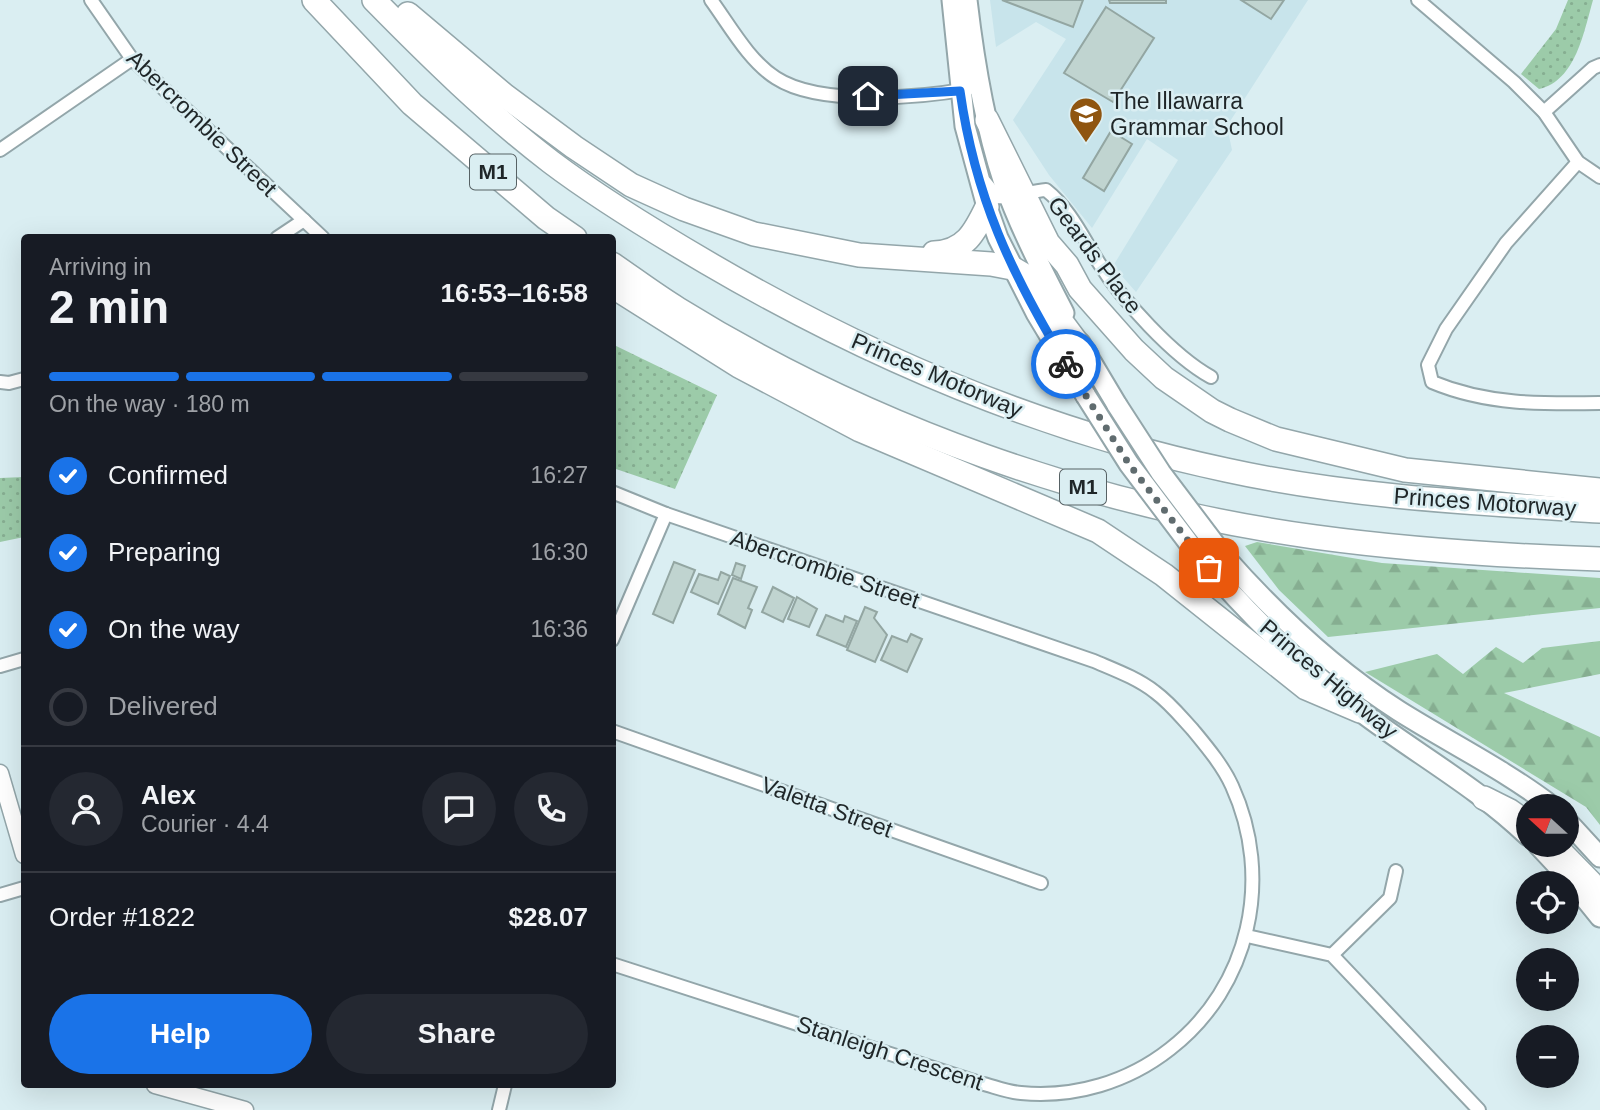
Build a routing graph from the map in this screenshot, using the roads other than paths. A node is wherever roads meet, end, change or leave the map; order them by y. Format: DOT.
graph roads {
  1 [pos="91,0"];
  2 [pos="314,0"];
  3 [pos="374,0"];
  4 [pos="393,0"];
  5 [pos="711,0"];
  6 [pos="952,0"];
  7 [pos="967,0"];
  8 [pos="1418,0"];
  9 [pos="132,59"];
  10 [pos="1600,65"];
  11 [pos="981,87"];
  12 [pos="960,91"];
  13 [pos="412,104"];
  14 [pos="1544,112"];
  15 [pos="987,120"];
  16 [pos="0,150"];
  17 [pos="1578,162"];
  18 [pos="975,166"];
  19 [pos="1600,177"];
  20 [pos="1018,196"];
  21 [pos="987,207"];
  22 [pos="304,220"];
  23 [pos="283,234"];
  24 [pos="319,234"];
  25 [pos="544,234"];
  26 [pos="569,234"];
  27 [pos="805,244"];
  28 [pos="616,267"];
  29 [pos="1012,268"];
  30 [pos="616,289"];
  31 [pos="1087,356"];
  32 [pos="1211,377"];
  33 [pos="21,380"];
  34 [pos="0,382"];
  35 [pos="1600,403"];
  36 [pos="1600,489"];
  37 [pos="616,494"];
  38 [pos="1600,511"];
  39 [pos="666,514"];
  40 [pos="1600,559"];
  41 [pos="616,631"];
  42 [pos="1038,642"];
  43 [pos="21,660"];
  44 [pos="0,666"];
  45 [pos="1360,711"];
  46 [pos="616,732"];
  47 [pos="0,773"];
  48 [pos="1535,794"];
  49 [pos="1484,798"];
  50 [pos="1516,815"];
  51 [pos="1516,826"];
  52 [pos="1579,834"];
  53 [pos="21,845"];
  54 [pos="1600,857"];
  55 [pos="1550,858"];
  56 [pos="1567,858"];
  57 [pos="1396,871"];
  58 [pos="1041,883"];
  59 [pos="21,889"];
  60 [pos="1600,892"];
  61 [pos="0,894"];
  62 [pos="1600,917"];
  63 [pos="1247,936"];
  64 [pos="1332,955"];
  65 [pos="616,965"];
  66 [pos="166,1088"];
  67 [pos="504,1088"];
  68 [pos="239,1108"];
  69 [pos="499,1110"];
  70 [pos="1479,1110"];
  1 -- 9 [label="street, Abercrombie Street"];
  2 -- 13 [label="highway, M1"];
  3 -- 38 [label="highway, Princes Motorway / M1"];
  4 -- 27 [label="highway"];
  5 -- 12 [label="street"];
  6 -- 12 [label="main road, Princes Highway"];
  7 -- 11 [label="main road"];
  8 -- 14 [label="street"];
  9 -- 16 [label="street"];
  9 -- 22 [label="street, Abercrombie Street"];
  10 -- 14 [label="street"];
  11 -- 12 [label="street"];
  11 -- 15 [label="main road"];
  12 -- 18 [label="main road, Princes Highway"];
  13 -- 25 [label="highway"];
  13 -- 26 [label="highway, M1"];
  14 -- 17 [label="street"];
  15 -- 20 [label="highway"];
  17 -- 19 [label="street"];
  17 -- 35 [label="street"];
  18 -- 20 [label="street, Geards Place"];
  18 -- 21 [label="main road, Princes Highway"];
  20 -- 31 [label="main road, Princes Highway"];
  20 -- 32 [label="street, Geards Place"];
  20 -- 36 [label="highway"];
  21 -- 27 [label="highway"];
  21 -- 29 [label="main road, Princes Highway"];
  22 -- 23 [label="street"];
  22 -- 24 [label="street, Abercrombie Street"];
  27 -- 29 [label="highway"];
  28 -- 40 [label="highway, M1"];
  29 -- 31 [label="highway"];
  29 -- 45 [label="main road, Princes Highway, bridge"];
  30 -- 45 [label="highway"];
  31 -- 48 [label="main road, Princes Highway, bridge"];
  33 -- 34 [label="street"];
  37 -- 39 [label="street, Abercrombie Street"];
  39 -- 41 [label="street"];
  39 -- 42 [label="street, Abercrombie Street"];
  42 -- 63 [label="street, Stanleigh Crescent"];
  43 -- 44 [label="street"];
  45 -- 49 [label="main road, Princes Highway"];
  46 -- 58 [label="street, Valetta Street"];
  47 -- 53 [label="street"];
  49 -- 50 [label="highway"];
  49 -- 51 [label="main road, Princes Highway"];
  52 -- 54 [label="main road"];
  55 -- 62 [label="main road"];
  56 -- 60 [label="highway"];
  57 -- 64 [label="street"];
  59 -- 61 [label="street"];
  63 -- 64 [label="street"];
  63 -- 65 [label="street, Stanleigh Crescent"];
  64 -- 70 [label="street"];
  66 -- 68 [label="street"];
  67 -- 69 [label="street"];
}
